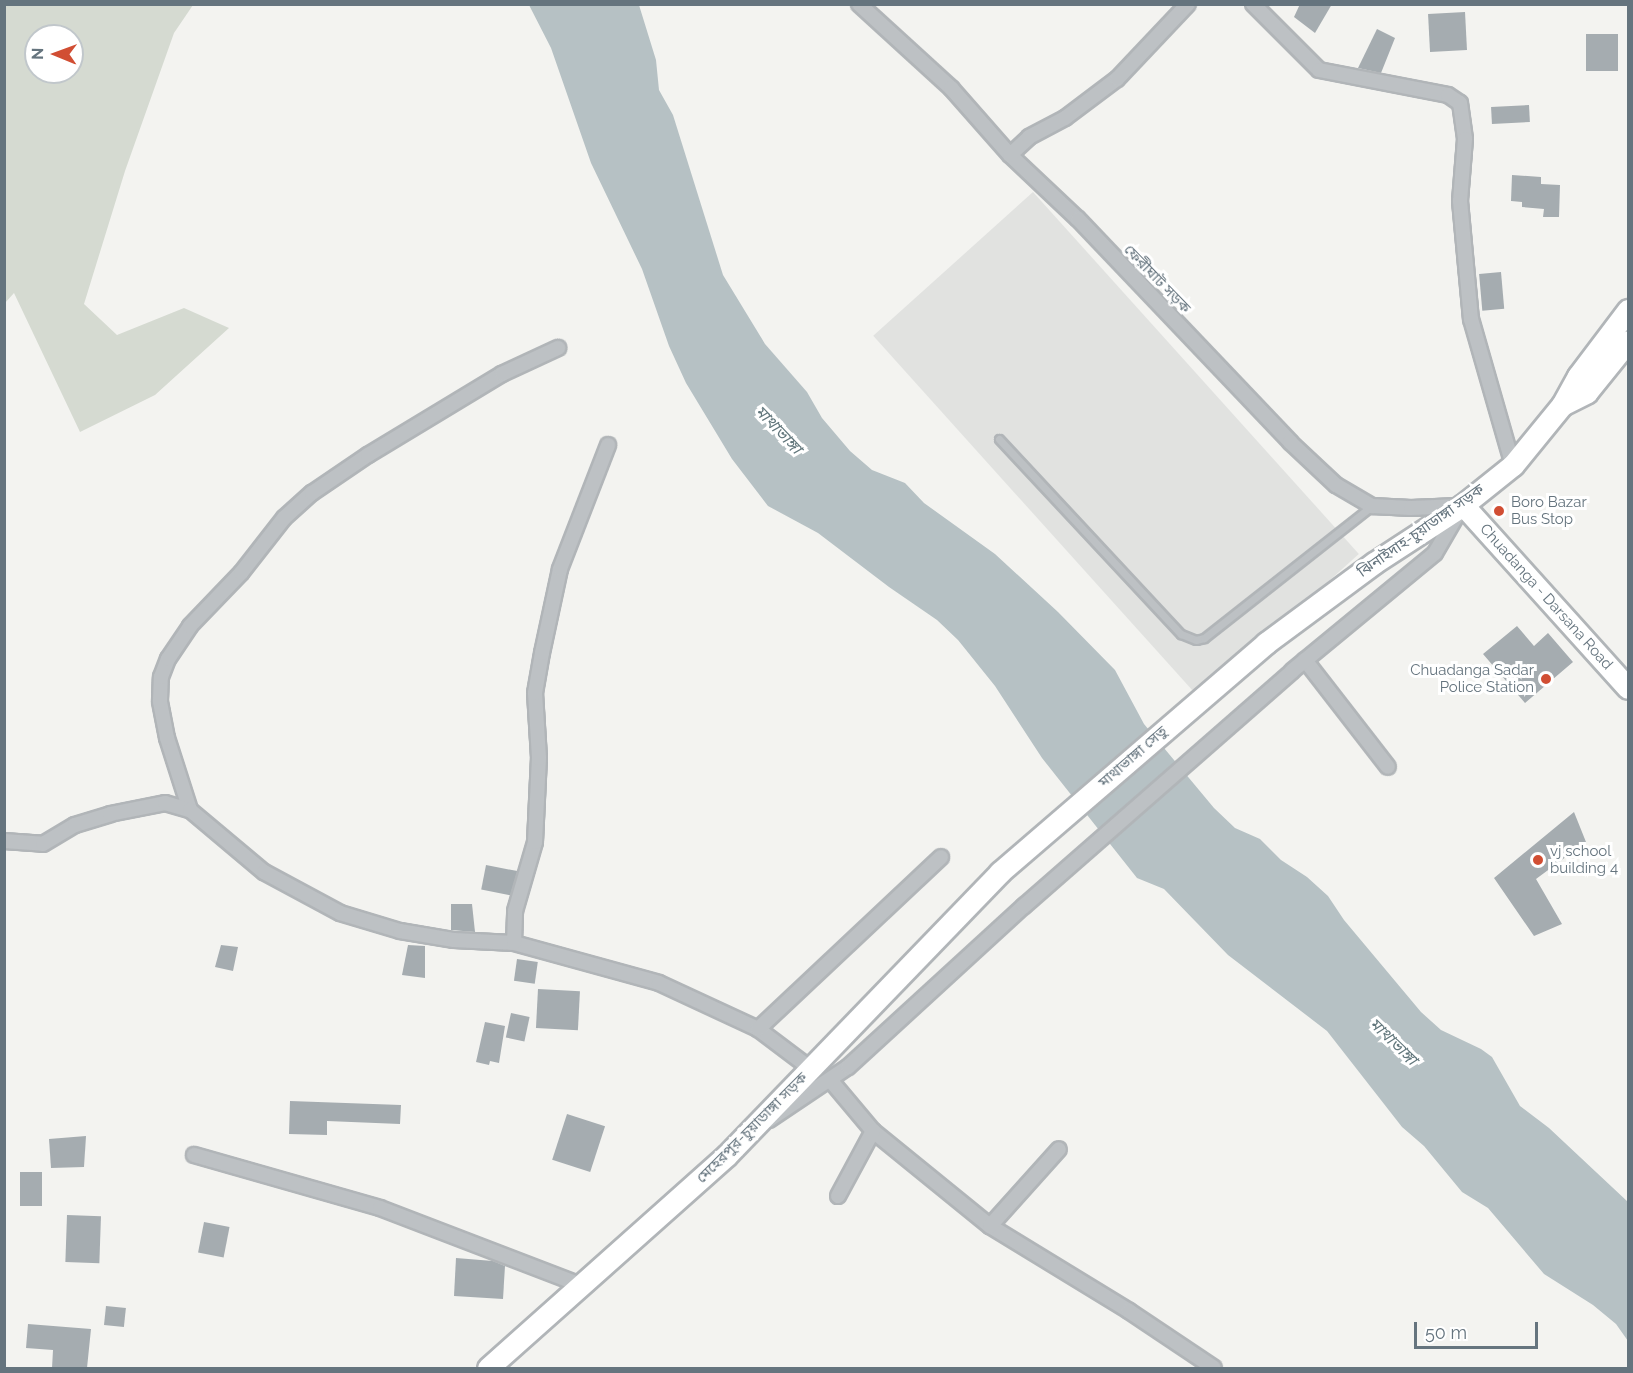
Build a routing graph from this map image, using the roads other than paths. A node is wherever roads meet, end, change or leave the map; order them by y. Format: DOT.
graph roads {
  1 [pos="859,4"];
  2 [pos="1188,4"];
  3 [pos="1253,4"];
  4 [pos="1010,155"];
  5 [pos="1629,310"];
  6 [pos="1603,340"];
  7 [pos="558,348"];
  8 [pos="1627,348"];
  9 [pos="1562,405"];
  10 [pos="999,439"];
  11 [pos="608,445"];
  12 [pos="1513,465"];
  13 [pos="1371,506"];
  14 [pos="1463,506"];
  15 [pos="1266,643"];
  16 [pos="1305,660"];
  17 [pos="1629,688"];
  18 [pos="1388,767"];
  19 [pos="190,810"];
  20 [pos="4,841"];
  21 [pos="940,857"];
  22 [pos="1000,872"];
  23 [pos="514,943"];
  24 [pos="758,1029"];
  25 [pos="811,1069"];
  26 [pos="831,1081"];
  27 [pos="873,1131"];
  28 [pos="747,1134"];
  29 [pos="1059,1149"];
  30 [pos="194,1155"];
  31 [pos="838,1196"];
  32 [pos="990,1226"];
  33 [pos="581,1285"];
  34 [pos="488,1368"];
  35 [pos="1214,1368"];
  1 -- 4 [label="street, ফেরীঘাট সড়ক"];
  2 -- 4 [label="street"];
  3 -- 12 [label="street"];
  4 -- 13 [label="street, ফেরীঘাট সড়ক"];
  5 -- 6 [label="main road, ঝিনাইদাহ-চুয়াডাঙ্গা সড়ক"];
  6 -- 8 [label="street"];
  6 -- 9 [label="main road, ঝিনাইদাহ-চুয়াডাঙ্গা সড়ক"];
  7 -- 19 [label="street"];
  8 -- 9 [label="main road, ঝিনাইদাহ-চুয়াডাঙ্গা সড়ক"];
  9 -- 12 [label="main road, ঝিনাইদাহ-চুয়াডাঙ্গা সড়ক"];
  10 -- 13 [label="lane"];
  11 -- 23 [label="street"];
  12 -- 14 [label="main road, ঝিনাইদাহ-চুয়াডাঙ্গা সড়ক"];
  13 -- 14 [label="street, ফেরীঘাট সড়ক"];
  14 -- 15 [label="main road, ঝিনাইদাহ-চুয়াডাঙ্গা সড়ক"];
  14 -- 16 [label="street"];
  14 -- 17 [label="main road, Chuadanga - Darsana Road"];
  15 -- 22 [label="main road, মাথাভাঙ্গা সেতু"];
  16 -- 18 [label="street"];
  16 -- 26 [label="street"];
  19 -- 20 [label="street"];
  19 -- 23 [label="street"];
  21 -- 24 [label="street"];
  22 -- 25 [label="main road, মেহেরপুর-চুয়াডাঙ্গা সড়ক"];
  23 -- 24 [label="street"];
  24 -- 25 [label="street"];
  25 -- 28 [label="main road, মেহেরপুর-চুয়াডাঙ্গা সড়ক"];
  26 -- 27 [label="street"];
  26 -- 28 [label="street"];
  27 -- 31 [label="street"];
  27 -- 32 [label="street"];
  28 -- 33 [label="main road, মেহেরপুর-চুয়াডাঙ্গা সড়ক"];
  29 -- 32 [label="street"];
  30 -- 33 [label="street"];
  32 -- 35 [label="street"];
  33 -- 34 [label="main road, মেহেরপুর-চুয়াডাঙ্গা সড়ক"];
}
